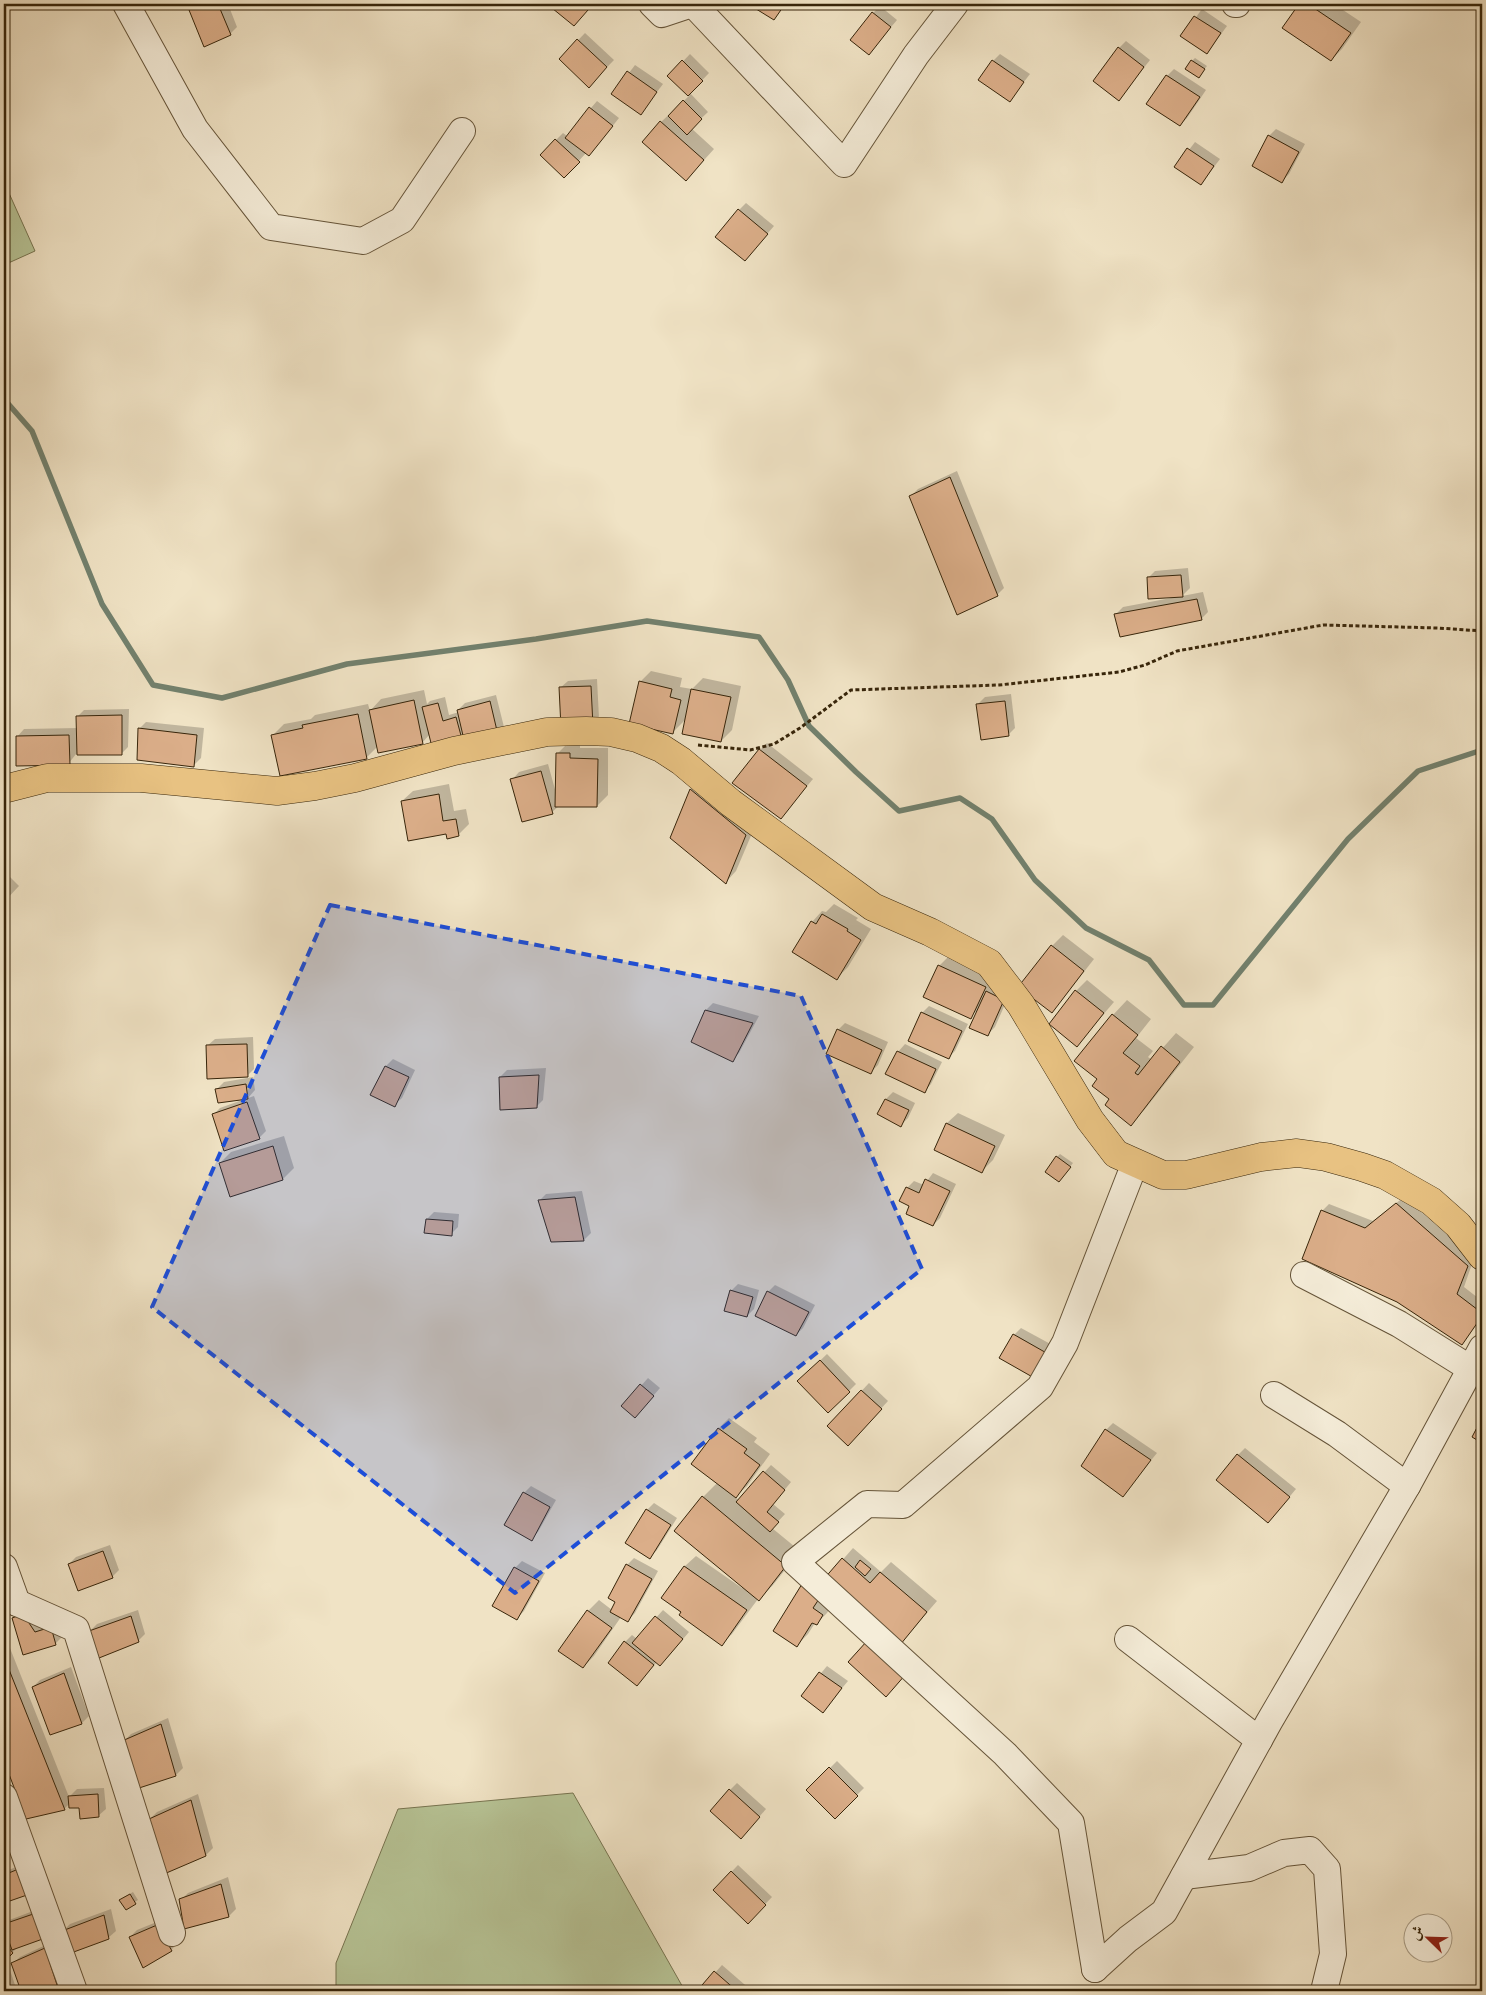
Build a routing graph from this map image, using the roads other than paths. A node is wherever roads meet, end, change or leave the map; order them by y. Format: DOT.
graph roads {
  1 [pos="126,4"];
  2 [pos="652,4"];
  3 [pos="693,4"];
  4 [pos="954,4"];
  5 [pos="462,131"];
  6 [pos="4,788"];
  7 [pos="1135,1164"];
  8 [pos="1482,1256"];
  9 [pos="1304,1275"];
  10 [pos="1477,1358"];
  11 [pos="1274,1395"];
  12 [pos="1407,1486"];
  13 [pos="4,1567"];
  14 [pos="10,1600"];
  15 [pos="1128,1639"];
  16 [pos="1259,1740"];
  17 [pos="4,1797"];
  18 [pos="1184,1876"];
  19 [pos="172,1932"];
  20 [pos="74,1991"];
  21 [pos="1324,1991"];
  1 -- 5 [label="street"];
  2 -- 3 [label="street"];
  3 -- 4 [label="street"];
  6 -- 7 [label="main road"];
  7 -- 8 [label="main road"];
  7 -- 18 [label="street"];
  9 -- 10 [label="street"];
  10 -- 12 [label="street"];
  11 -- 12 [label="street"];
  12 -- 16 [label="street"];
  13 -- 14 [label="street"];
  14 -- 19 [label="street"];
  15 -- 16 [label="street"];
  16 -- 18 [label="street"];
  17 -- 20 [label="street"];
  18 -- 21 [label="street"];
}
